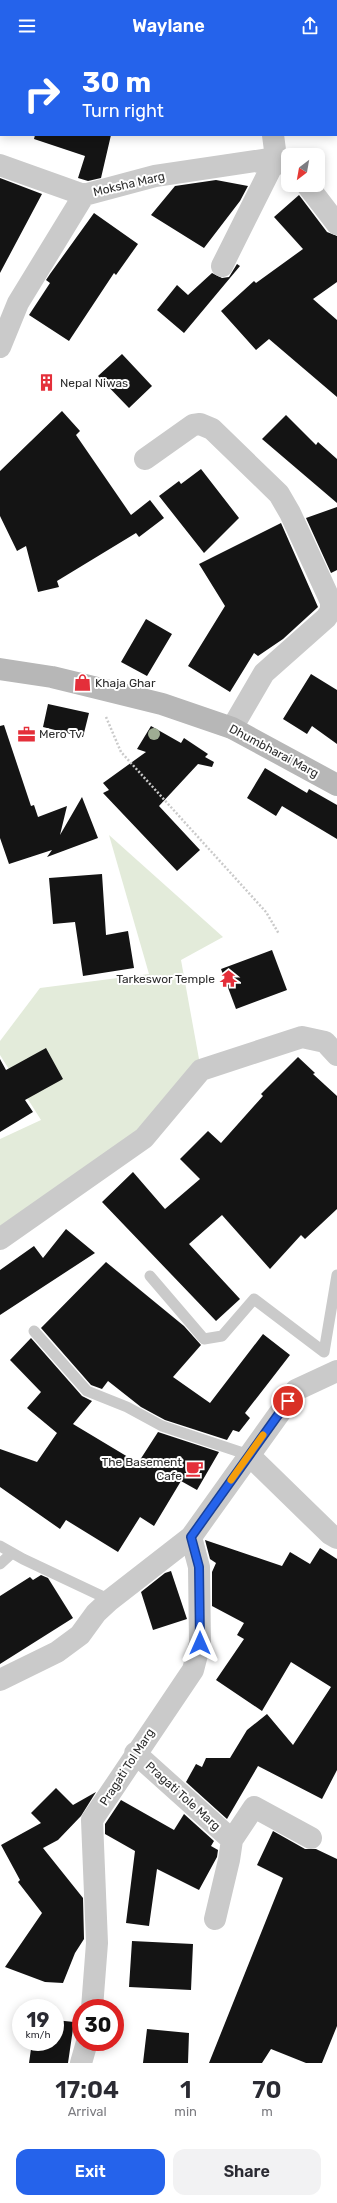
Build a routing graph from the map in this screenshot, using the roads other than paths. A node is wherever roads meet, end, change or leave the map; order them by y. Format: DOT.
graph roads {
  1 [pos="273,136"];
  2 [pos="281,159"];
  3 [pos="281,162"];
  4 [pos="281,164"];
  5 [pos="0,165"];
  6 [pos="312,192"];
  7 [pos="84,195"];
  8 [pos="337,224"];
  9 [pos="222,266"];
  10 [pos="0,347"];
  11 [pos="145,459"];
  12 [pos="0,669"];
  13 [pos="232,728"];
  14 [pos="337,784"];
  15 [pos="337,1055"];
  16 [pos="0,1239"];
  17 [pos="337,1275"];
  18 [pos="150,1276"];
  19 [pos="34,1331"];
  20 [pos="337,1371"];
  21 [pos="249,1455"];
  22 [pos="191,1537"];
  23 [pos="337,1538"];
  24 [pos="0,1546"];
  25 [pos="12,1552"];
  26 [pos="0,1564"];
  27 [pos="110,1600"];
  28 [pos="0,1680"];
  29 [pos="135,1753"];
  30 [pos="311,1838"];
  31 [pos="232,1840"];
  32 [pos="215,1919"];
  33 [pos="93,1999"];
  34 [pos="84,2051"];
  35 [pos="81,2063"];
  1 -- 2 [label="street"];
  3 -- 7 [label="street, Moksha Marg"];
  4 -- 9 [label="street"];
  5 -- 7 [label="street"];
  6 -- 8 [label="street"];
  7 -- 10 [label="street, Moksha Marg"];
  11 -- 13 [label="street"];
  12 -- 13 [label="main road, Dhumbharai Marg"];
  13 -- 14 [label="main road, Dhumbharai Marg"];
  15 -- 16 [label="street"];
  17 -- 18 [label="lane"];
  19 -- 21 [label="lane"];
  20 -- 21 [label="street"];
  21 -- 22 [label="street"];
  21 -- 23 [label="street"];
  22 -- 27 [label="street"];
  22 -- 29 [label="street, Pragati Tol Marg"];
  24 -- 25 [label="lane"];
  25 -- 26 [label="lane"];
  25 -- 27 [label="lane"];
  27 -- 28 [label="street"];
  29 -- 31 [label="street, Pragati Tole Marg"];
  29 -- 33 [label="street, Pragati Tol Marg"];
  30 -- 31 [label="street, Pragati Tole Marg"];
  31 -- 32 [label="street, Pragati Tole Marg"];
  34 -- 35 [label="street"];
}
